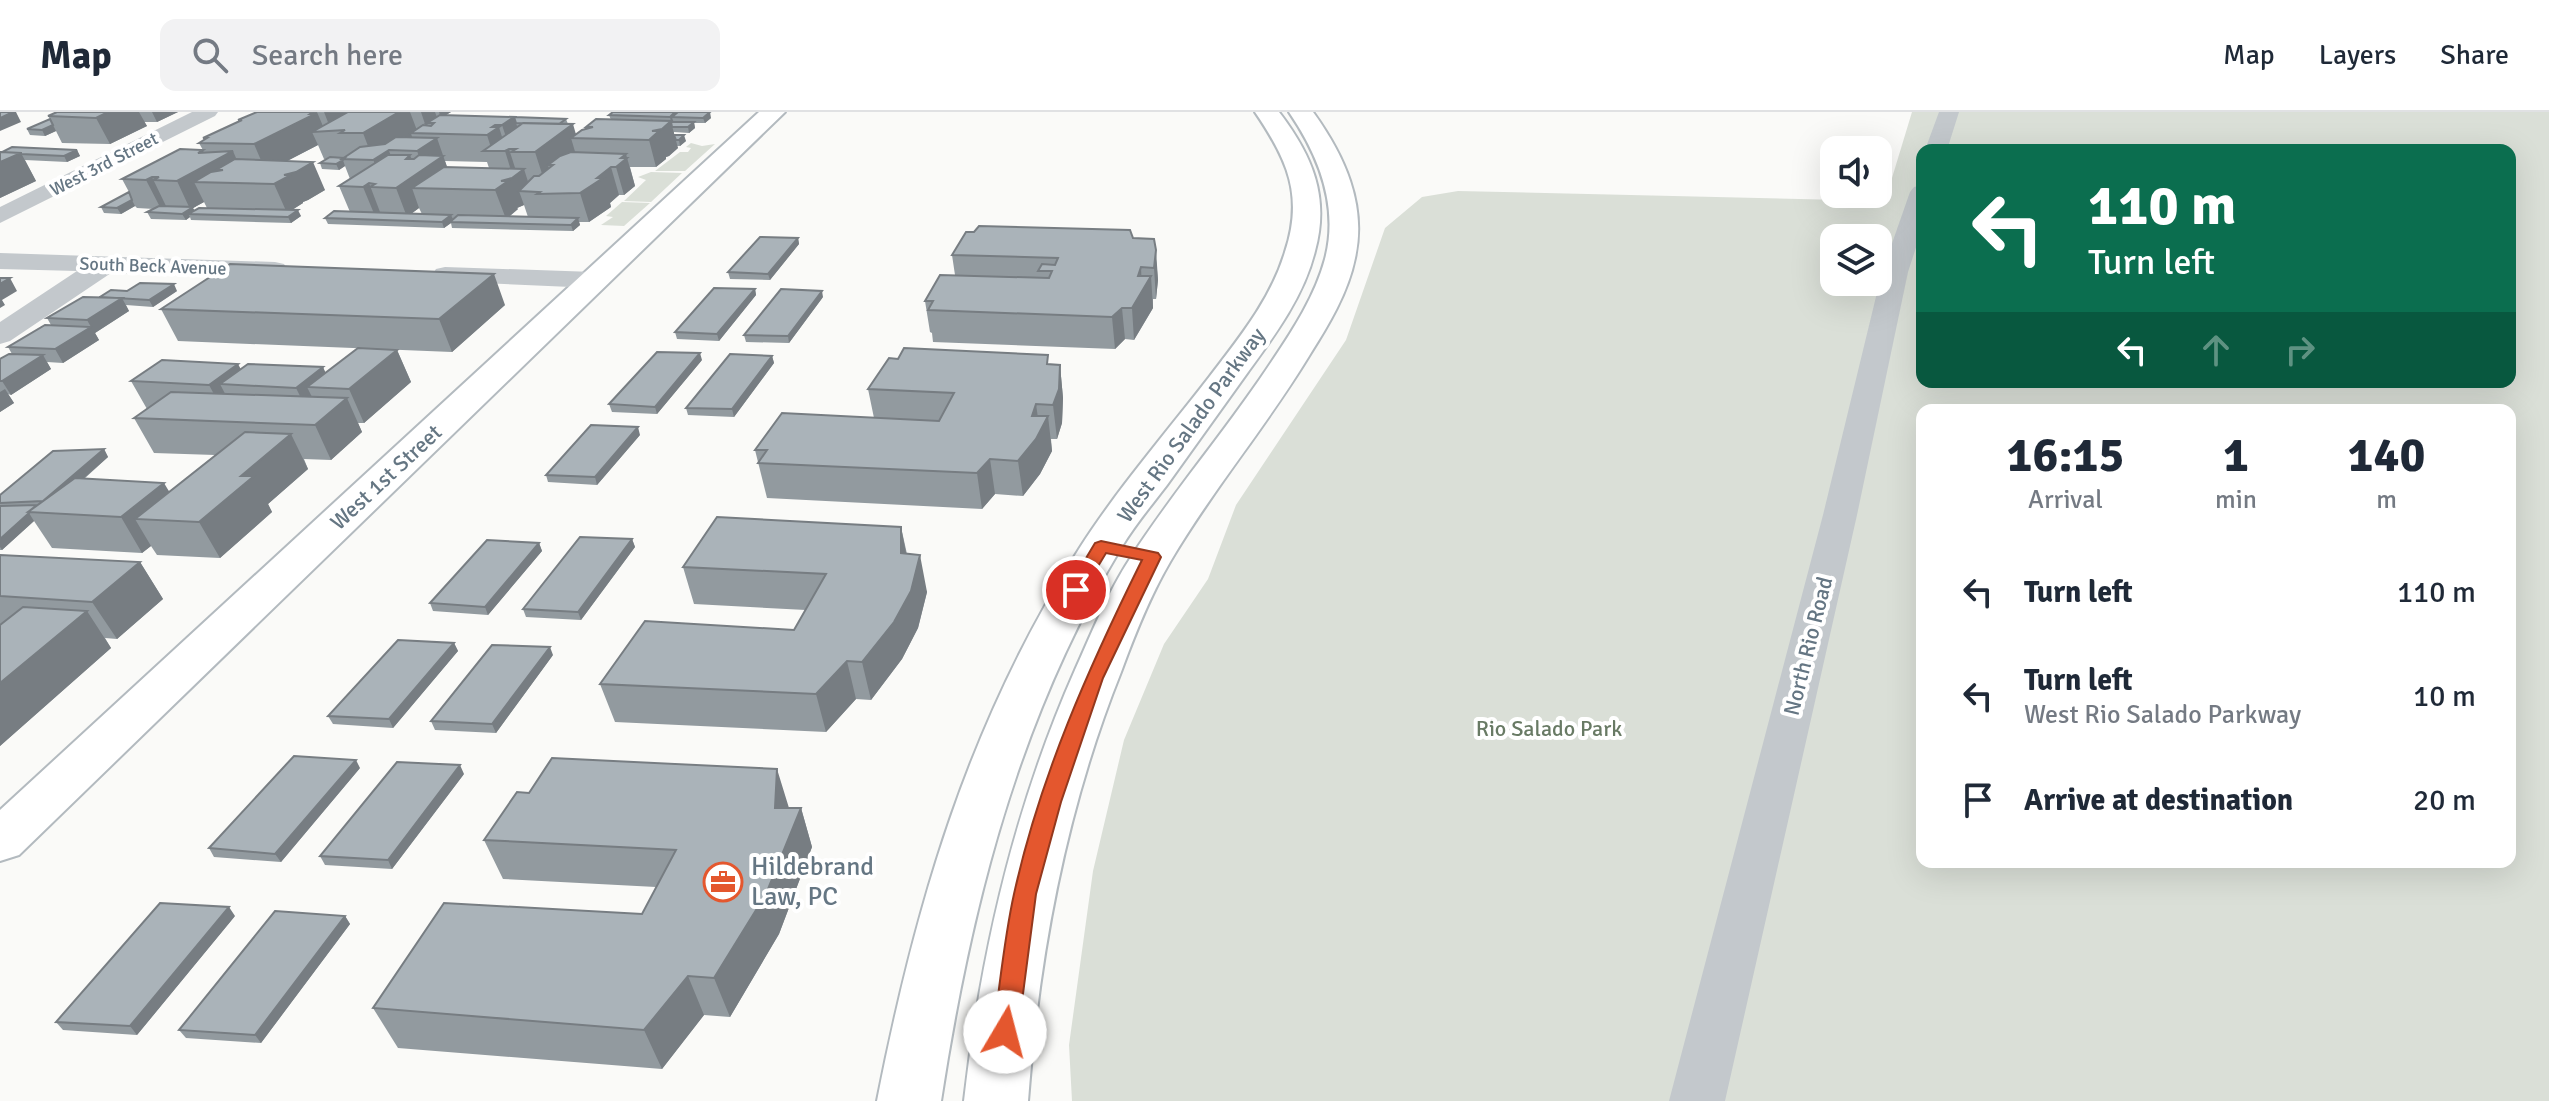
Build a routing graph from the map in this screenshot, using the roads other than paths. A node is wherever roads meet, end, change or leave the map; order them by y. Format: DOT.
graph roads {
  1 [pos="208,112"];
  2 [pos="773,112"];
  3 [pos="1267,112"];
  4 [pos="1301,112"];
  5 [pos="1949,112"];
  6 [pos="1938,144"];
  7 [pos="1916,210"];
  8 [pos="0,216"];
  9 [pos="0,261"];
  10 [pos="106,264"];
  11 [pos="295,270"];
  12 [pos="417,274"];
  13 [pos="594,280"];
  14 [pos="0,335"];
  15 [pos="1101,546"];
  16 [pos="1152,557"];
  17 [pos="0,841"];
  18 [pos="909,1101"];
  19 [pos="996,1101"];
  20 [pos="1697,1101"];
  1 -- 8 [label="street, West 3rd Street"];
  2 -- 13 [label="main road, West 1st Street"];
  3 -- 15 [label="main road, West Rio Salado Parkway"];
  4 -- 16 [label="main road, West Rio Salado Parkway"];
  5 -- 6 [label="street"];
  7 -- 20 [label="street, North Rio Road"];
  9 -- 10 [label="street, South Beck Avenue"];
  10 -- 11 [label="street, South Beck Avenue"];
  10 -- 14 [label="street"];
  12 -- 13 [label="street"];
  13 -- 17 [label="main road, West 1st Street"];
  15 -- 16 [label="main road"];
  15 -- 18 [label="main road, West Rio Salado Parkway"];
  16 -- 19 [label="main road, West Rio Salado Parkway"];
}
